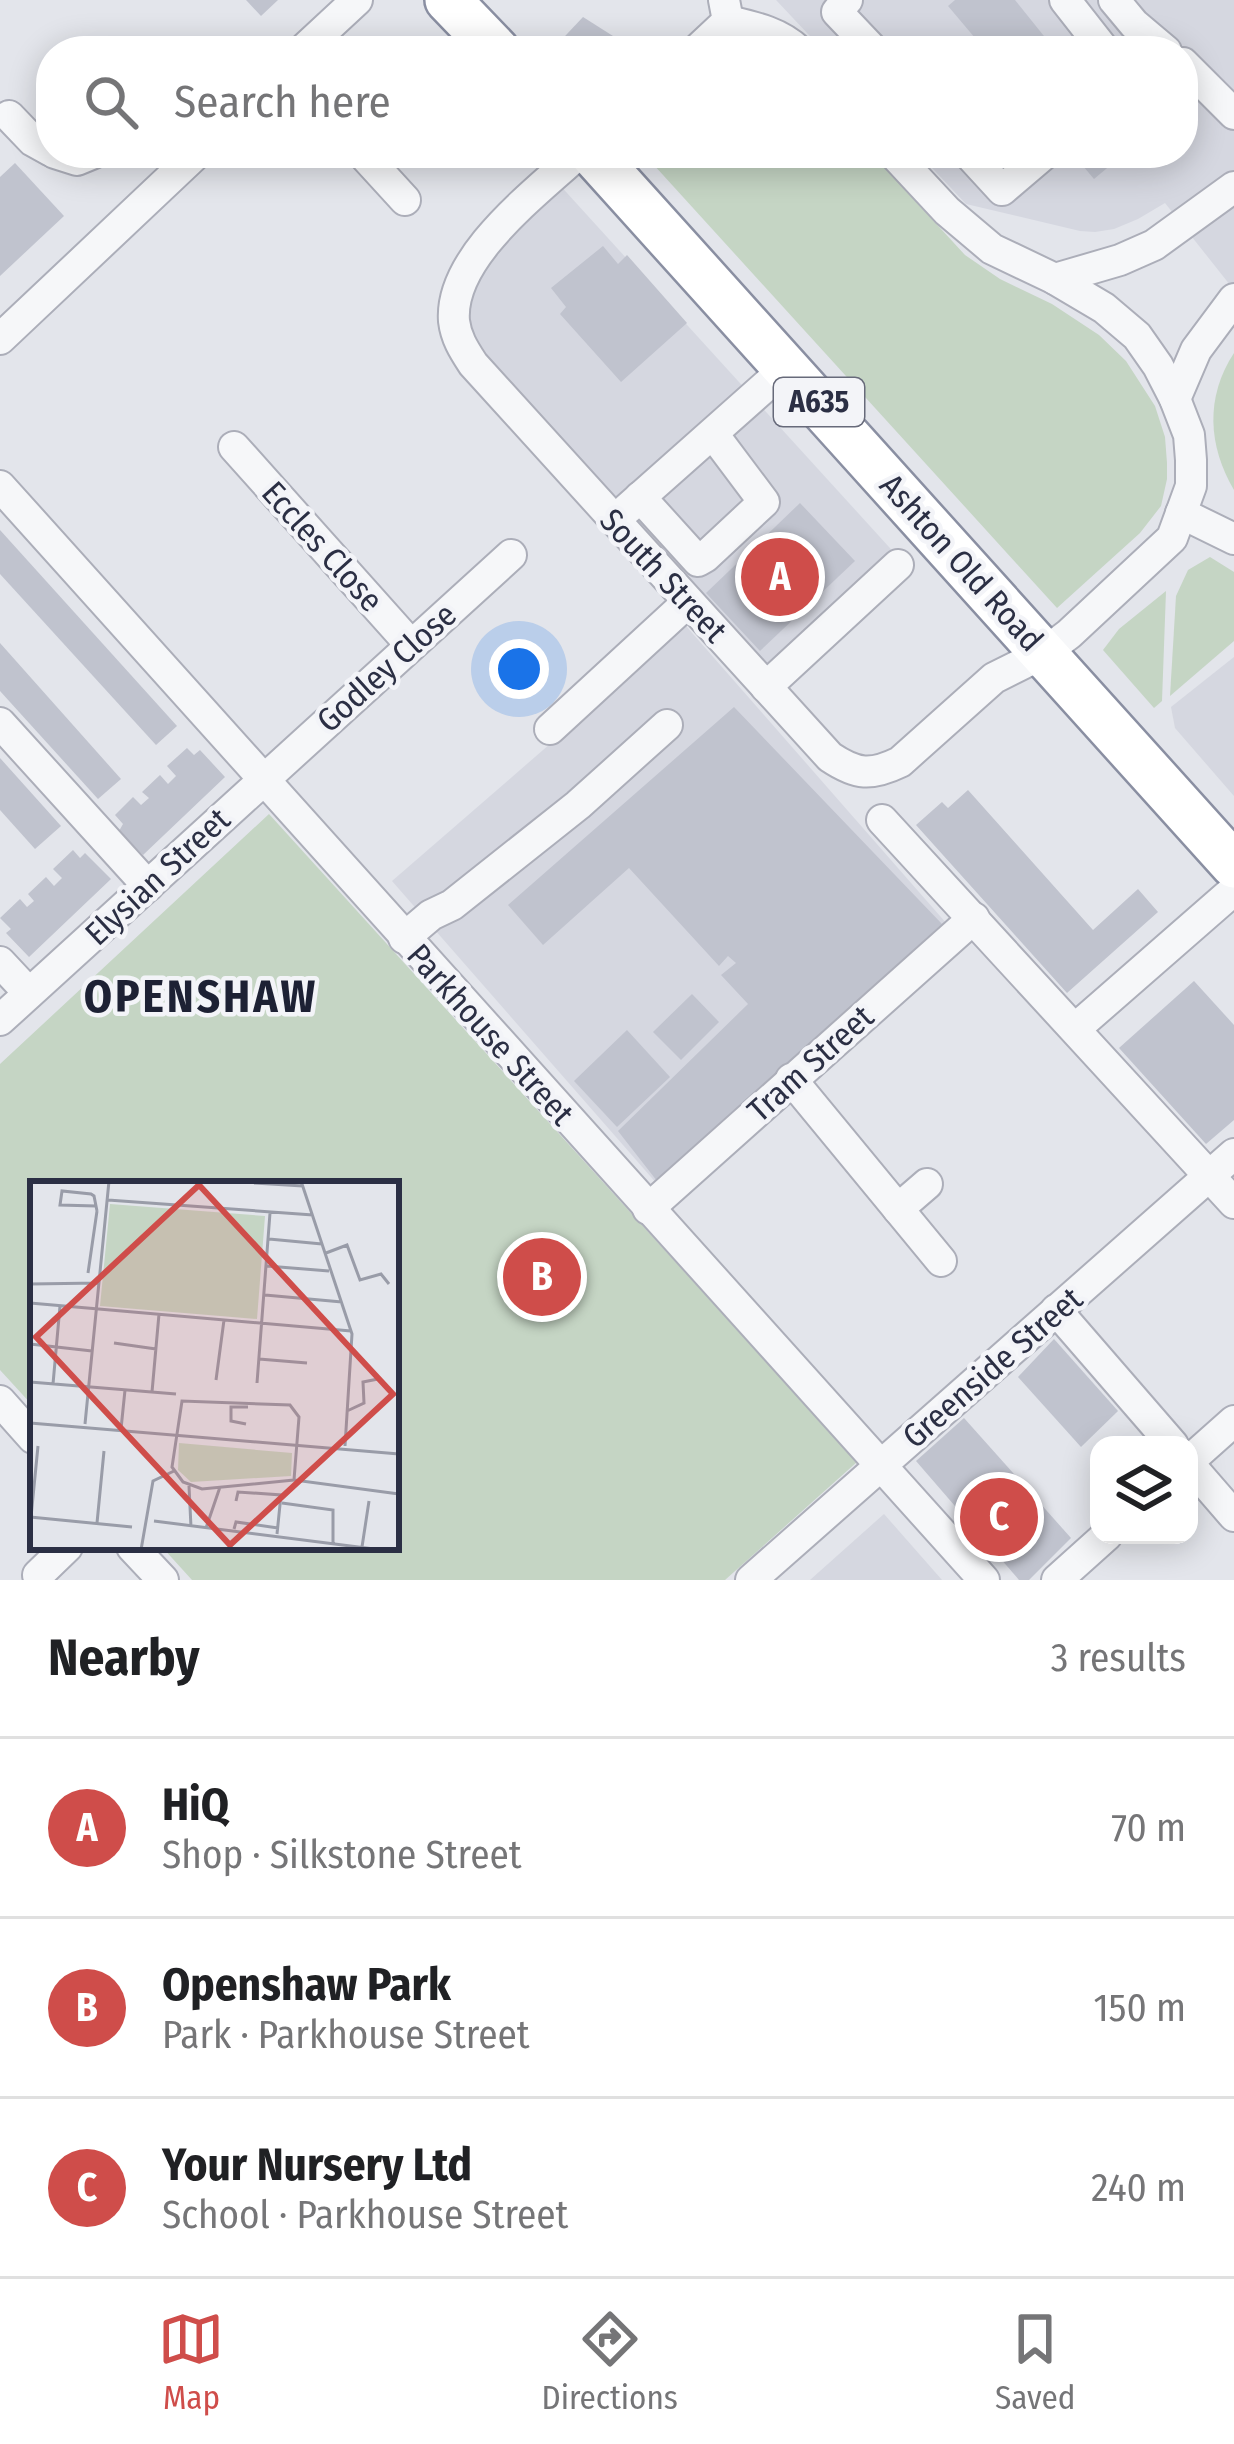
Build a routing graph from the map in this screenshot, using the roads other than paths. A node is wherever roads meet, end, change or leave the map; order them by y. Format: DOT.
graph roads {
  1 [pos="357,0"];
  2 [pos="448,0"];
  3 [pos="847,0"];
  4 [pos="1065,0"];
  5 [pos="1114,0"];
  6 [pos="726,11"];
  7 [pos="318,36"];
  8 [pos="483,36"];
  9 [pos="707,36"];
  10 [pos="777,36"];
  11 [pos="860,36"];
  12 [pos="1093,36"];
  13 [pos="1148,36"];
  14 [pos="1198,75"];
  15 [pos="1230,101"];
  16 [pos="9,116"];
  17 [pos="36,143"];
  18 [pos="181,168"];
  19 [pos="376,168"];
  20 [pos="563,168"];
  21 [pos="606,168"];
  22 [pos="907,168"];
  23 [pos="982,168"];
  24 [pos="1028,168"];
  25 [pos="1234,187"];
  26 [pos="405,200"];
  27 [pos="1055,279"];
  28 [pos="1234,299"];
  29 [pos="0,339"];
  30 [pos="788,367"];
  31 [pos="1175,399"];
  32 [pos="713,434"];
  33 [pos="234,447"];
  34 [pos="0,486"];
  35 [pos="640,497"];
  36 [pos="1180,513"];
  37 [pos="613,521"];
  38 [pos="1234,539"];
  39 [pos="511,555"];
  40 [pos="898,565"];
  41 [pos="688,602"];
  42 [pos="412,645"];
  43 [pos="1044,653"];
  44 [pos="766,687"];
  45 [pos="0,723"];
  46 [pos="667,725"];
  47 [pos="550,729"];
  48 [pos="261,779"];
  49 [pos="882,820"];
  50 [pos="1234,865"];
  51 [pos="148,886"];
  52 [pos="1234,890"];
  53 [pos="974,918"];
  54 [pos="404,938"];
  55 [pos="0,962"];
  56 [pos="29,993"];
  57 [pos="0,1020"];
  58 [pos="1076,1028"];
  59 [pos="791,1079"];
  60 [pos="1234,1154"];
  61 [pos="1210,1176"];
  62 [pos="927,1184"];
  63 [pos="1234,1204"];
  64 [pos="648,1209"];
  65 [pos="898,1209"];
  66 [pos="941,1261"];
  67 [pos="1056,1310"];
  68 [pos="0,1401"];
  69 [pos="1234,1421"];
  70 [pos="30,1435"];
  71 [pos="1165,1436"];
  72 [pos="1198,1454"];
  73 [pos="880,1466"];
  74 [pos="1198,1473"];
  75 [pos="1234,1516"];
  76 [pos="1097,1544"];
  77 [pos="64,1550"];
  78 [pos="135,1550"];
  79 [pos="772,1574"];
  80 [pos="38,1575"];
  81 [pos="163,1580"];
  82 [pos="984,1580"];
  83 [pos="1057,1580"];
  1 -- 7 [label="street"];
  2 -- 8 [label="highway"];
  3 -- 11 [label="street"];
  4 -- 12 [label="street"];
  5 -- 13 [label="street"];
  6 -- 9 [label="street"];
  6 -- 10 [label="street"];
  14 -- 15 [label="street"];
  16 -- 17 [label="street"];
  18 -- 29 [label="street"];
  19 -- 26 [label="street"];
  20 -- 37 [label="street, South Street"];
  21 -- 30 [label="highway, Ashton Old Road / A635"];
  22 -- 27 [label="street"];
  23 -- 24 [label="street"];
  25 -- 27 [label="street"];
  27 -- 31 [label="street"];
  28 -- 31 [label="street"];
  30 -- 32 [label="street"];
  30 -- 43 [label="highway, Ashton Old Road / A635"];
  31 -- 36 [label="street"];
  32 -- 35 [label="street"];
  32 -- 35 [label="street"];
  33 -- 42 [label="street, Eccles Close"];
  34 -- 48 [label="street, Parkhouse Street"];
  35 -- 37 [label="street"];
  36 -- 38 [label="street"];
  36 -- 43 [label="street"];
  37 -- 41 [label="street, South Street"];
  39 -- 42 [label="street, Godley Close"];
  40 -- 44 [label="street"];
  41 -- 44 [label="street, South Street"];
  41 -- 47 [label="street"];
  42 -- 48 [label="street, Godley Close"];
  43 -- 44 [label="street, South Street"];
  43 -- 50 [label="highway, Ashton Old Road / A635"];
  45 -- 51 [label="street"];
  46 -- 54 [label="street"];
  48 -- 51 [label="street, Elysian Street"];
  48 -- 54 [label="street, Parkhouse Street"];
  49 -- 53 [label="street"];
  51 -- 56 [label="street, Elysian Street"];
  52 -- 58 [label="street"];
  53 -- 58 [label="street"];
  53 -- 59 [label="street, Tram Street"];
  54 -- 64 [label="street, Parkhouse Street"];
  55 -- 56 [label="street"];
  56 -- 57 [label="street, Elysian Street"];
  58 -- 61 [label="street"];
  59 -- 64 [label="street, Tram Street"];
  59 -- 65 [label="street"];
  60 -- 61 [label="street, Greenside Street"];
  61 -- 63 [label="street"];
  61 -- 67 [label="street, Greenside Street"];
  62 -- 65 [label="street"];
  64 -- 73 [label="street, Parkhouse Street"];
  65 -- 66 [label="street"];
  67 -- 71 [label="street"];
  67 -- 73 [label="street, Greenside Street"];
  68 -- 70 [label="street"];
  69 -- 72 [label="street"];
  73 -- 79 [label="street, Greenside Street"];
  73 -- 82 [label="street, Parkhouse Street"];
  74 -- 75 [label="street"];
  76 -- 83 [label="street"];
  77 -- 80 [label="street"];
  78 -- 81 [label="street"];
}
